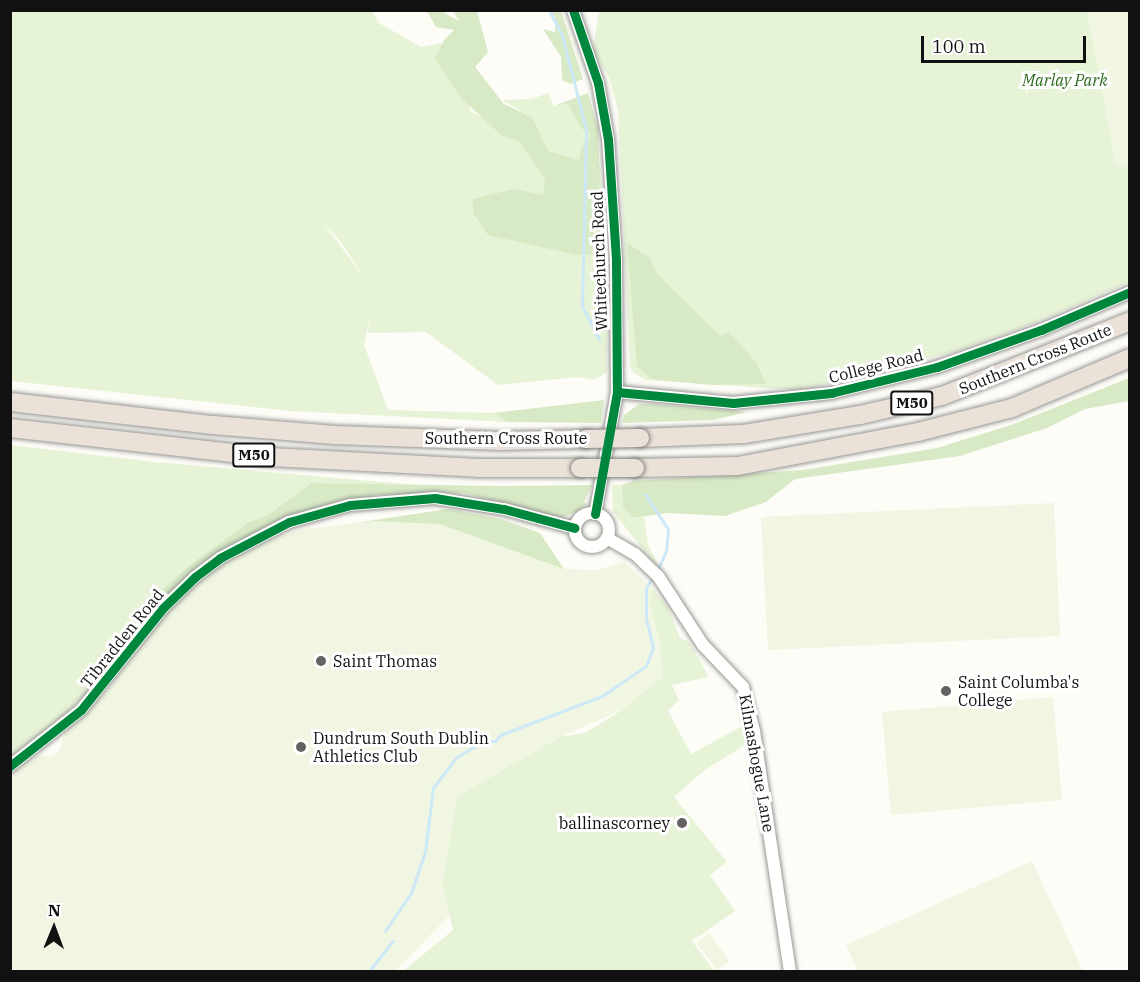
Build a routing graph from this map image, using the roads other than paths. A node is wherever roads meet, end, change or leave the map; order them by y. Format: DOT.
graph roads {
  1 [pos="573,10"];
  2 [pos="1130,292"];
  3 [pos="1130,321"];
  4 [pos="1130,358"];
  5 [pos="617,392"];
  6 [pos="10,402"];
  7 [pos="10,428"];
  8 [pos="595,514"];
  9 [pos="575,528"];
  10 [pos="607,538"];
  11 [pos="10,766"];
  12 [pos="790,972"];
  1 -- 5 [label="street, Whitechurch Road"];
  2 -- 5 [label="street, College Road"];
  3 -- 6 [label="highway, Southern Cross Route / M50, bridge"];
  4 -- 7 [label="highway, Southern Cross Route / M50, bridge"];
  5 -- 8 [label="street, Whitechurch Road"];
  8 -- 9 [label="street"];
  8 -- 10 [label="street"];
  9 -- 10 [label="street"];
  9 -- 11 [label="street, Tibradden Road"];
  10 -- 12 [label="street, Kilmashogue Lane"];
}
